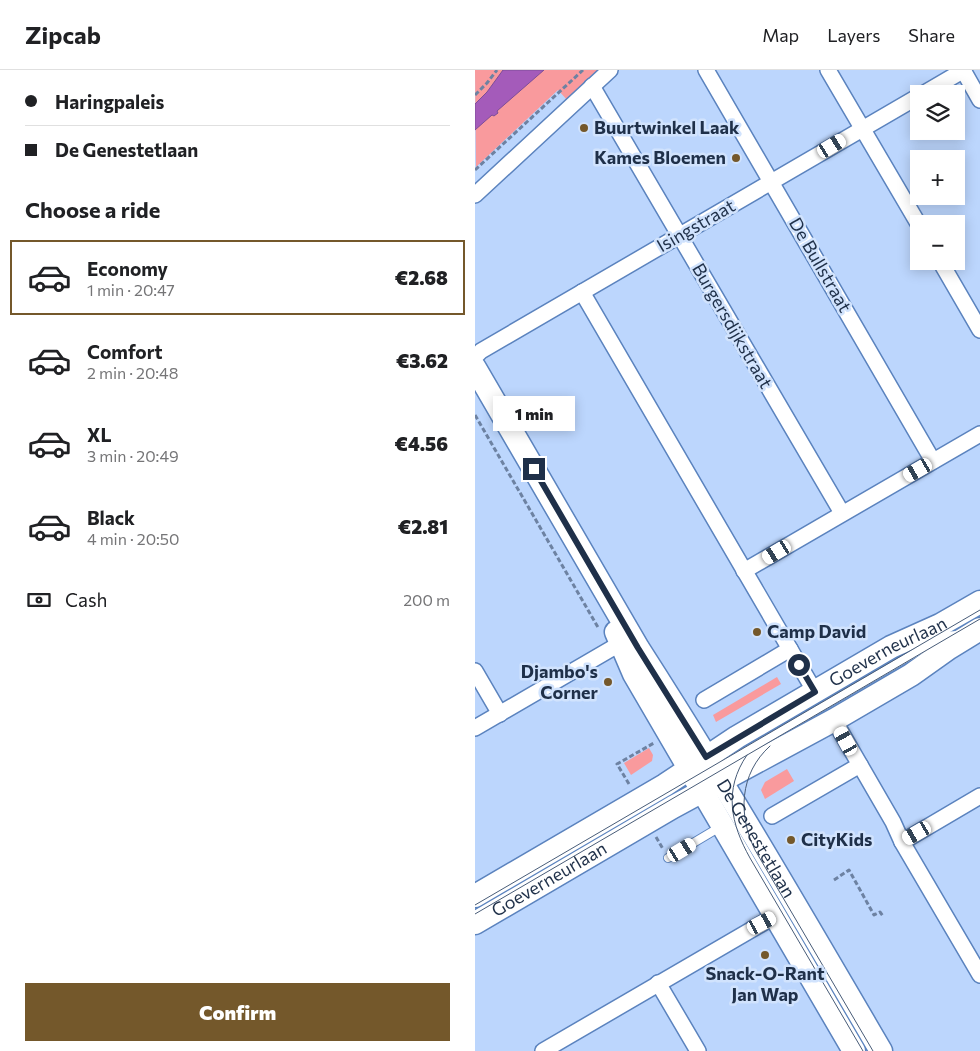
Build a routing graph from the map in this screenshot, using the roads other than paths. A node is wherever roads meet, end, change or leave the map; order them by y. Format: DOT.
graph roads {
  1 [pos="610,70"];
  2 [pos="706,70"];
  3 [pos="828,70"];
  4 [pos="963,70"];
  5 [pos="938,85"];
  6 [pos="592,86"];
  7 [pos="980,100"];
  8 [pos="910,101"];
  9 [pos="863,128"];
  10 [pos="771,182"];
  11 [pos="475,195"];
  12 [pos="913,215"];
  13 [pos="679,236"];
  14 [pos="945,270"];
  15 [pos="582,292"];
  16 [pos="980,330"];
  17 [pos="475,357"];
  18 [pos="475,368"];
  19 [pos="475,389"];
  20 [pos="980,434"];
  21 [pos="933,461"];
  22 [pos="842,513"];
  23 [pos="744,571"];
  24 [pos="980,602"];
  25 [pos="960,614"];
  26 [pos="977,631"];
  27 [pos="944,636"];
  28 [pos="626,640"];
  29 [pos="790,649"];
  30 [pos="475,671"];
  31 [pos="815,692"];
  32 [pos="704,700"];
  33 [pos="500,714"];
  34 [pos="834,720"];
  35 [pos="475,728"];
  36 [pos="860,765"];
  37 [pos="707,773"];
  38 [pos="980,796"];
  39 [pos="772,816"];
  40 [pos="723,825"];
  41 [pos="902,842"];
  42 [pos="668,858"];
  43 [pos="475,896"];
  44 [pos="775,916"];
  45 [pos="475,923"];
  46 [pos="980,975"];
  47 [pos="658,983"];
  48 [pos="543,1051"];
  49 [pos="698,1051"];
  50 [pos="854,1051"];
  51 [pos="881,1051"];
  1 -- 6 [label="street"];
  2 -- 10 [label="street, De Bullstraat"];
  3 -- 9 [label="street"];
  4 -- 5 [label="street"];
  4 -- 7 [label="street"];
  6 -- 11 [label="street"];
  6 -- 13 [label="street, Burgersdijkstraat"];
  8 -- 9 [label="street, Isingstraat"];
  9 -- 10 [label="street, Isingstraat"];
  9 -- 12 [label="street"];
  10 -- 13 [label="street, Isingstraat"];
  10 -- 21 [label="street, De Bullstraat"];
  13 -- 15 [label="street, Isingstraat"];
  13 -- 22 [label="street, Burgersdijkstraat"];
  14 -- 16 [label="street"];
  15 -- 17 [label="street, Isingstraat"];
  15 -- 23 [label="street"];
  18 -- 28 [label="main road, De Genestetlaan"];
  19 -- 28 [label="main road, De Genestetlaan"];
  20 -- 21 [label="street"];
  21 -- 22 [label="street"];
  22 -- 23 [label="street"];
  23 -- 29 [label="street"];
  24 -- 25 [label="main road, Goeverneurlaan"];
  25 -- 27 [label="lane, Goeverneurlaan"];
  25 -- 31 [label="main road, Goeverneurlaan"];
  26 -- 27 [label="lane, Goeverneurlaan"];
  26 -- 34 [label="main road, Goeverneurlaan"];
  27 -- 37 [label="lane, Goeverneurlaan"];
  28 -- 33 [label="street"];
  28 -- 37 [label="main road, De Genestetlaan"];
  29 -- 31 [label="street"];
  29 -- 32 [label="street"];
  30 -- 33 [label="street"];
  31 -- 37 [label="main road, Goeverneurlaan"];
  33 -- 35 [label="street"];
  34 -- 36 [label="street"];
  34 -- 37 [label="main road, Goeverneurlaan"];
  36 -- 39 [label="street"];
  36 -- 41 [label="street"];
  37 -- 40 [label="main road, De Genestetlaan"];
  37 -- 43 [label="main road, Goeverneurlaan"];
  37 -- 45 [label="main road, Goeverneurlaan"];
  37 -- 51 [label="main road, De Genestetlaan"];
  38 -- 41 [label="street"];
  40 -- 42 [label="lane"];
  40 -- 44 [label="main road, De Genestetlaan"];
  41 -- 46 [label="street"];
  44 -- 47 [label="street"];
  44 -- 50 [label="main road, De Genestetlaan"];
  47 -- 48 [label="street"];
  47 -- 49 [label="street"];
}
